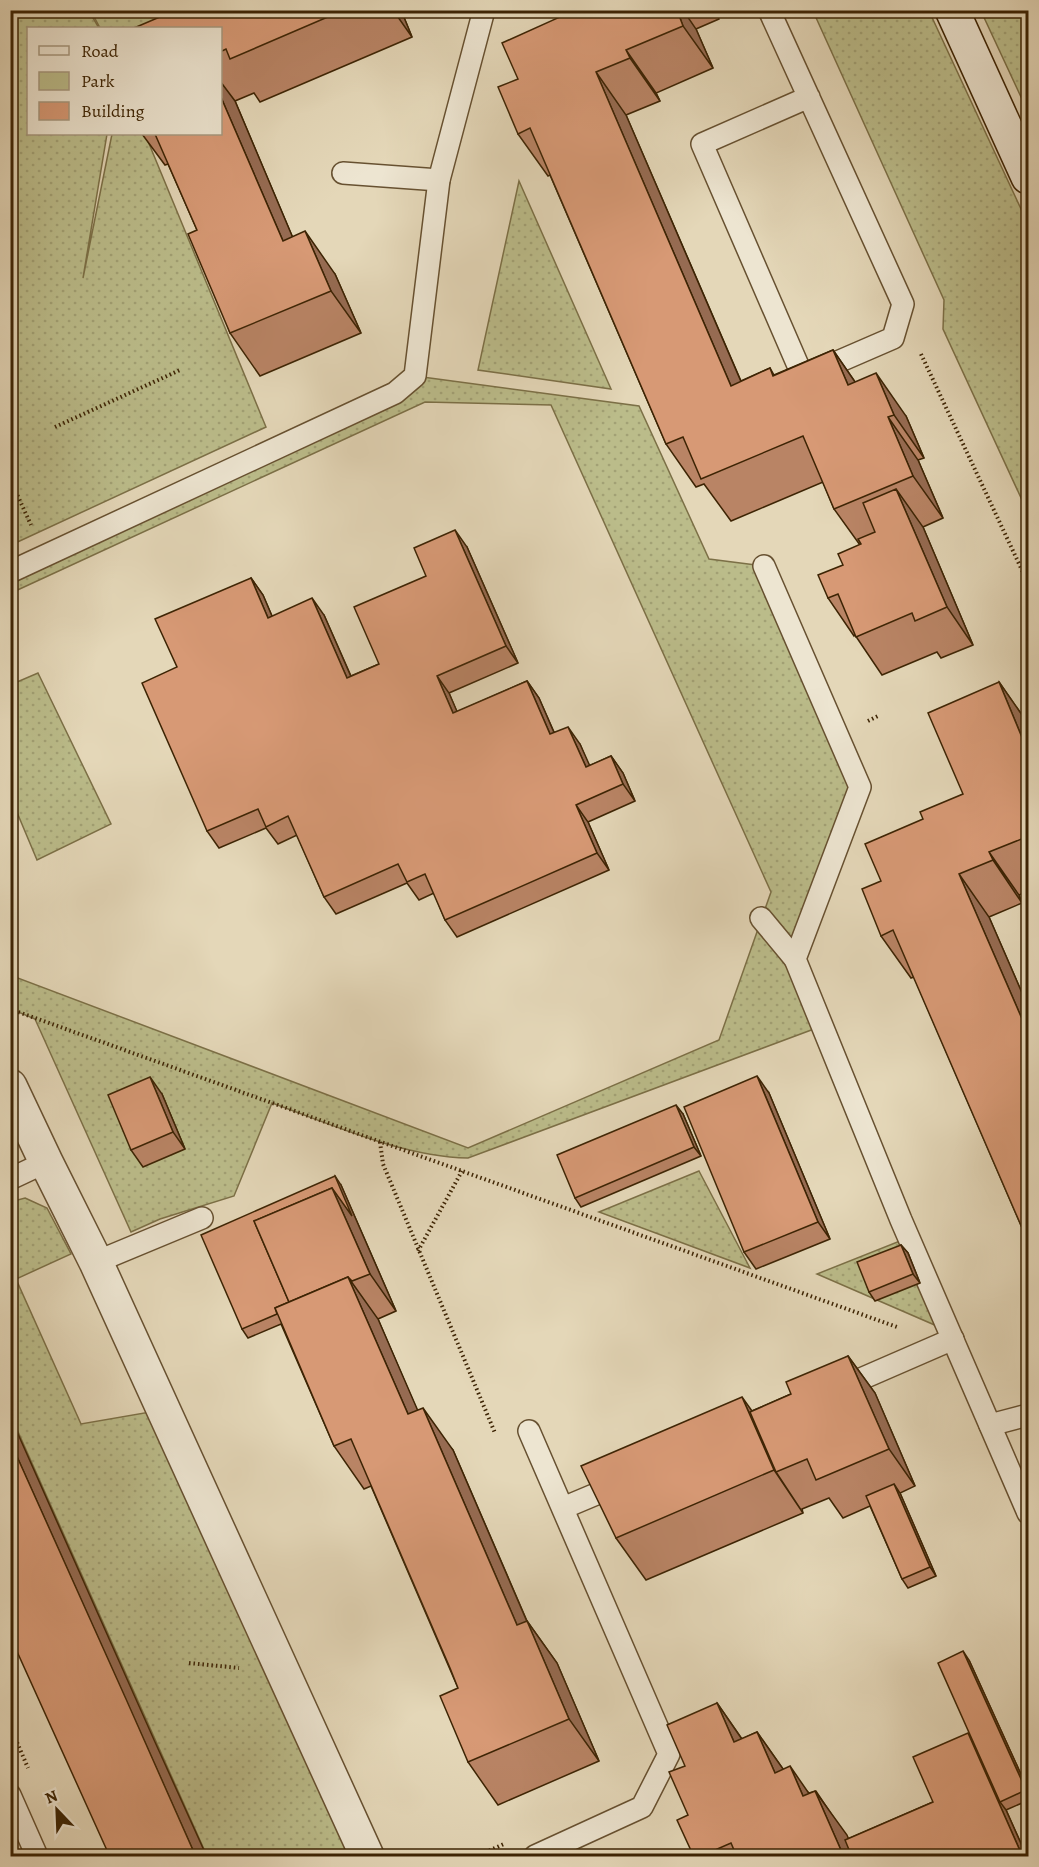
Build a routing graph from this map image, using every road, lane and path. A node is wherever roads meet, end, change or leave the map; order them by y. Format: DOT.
graph roads {
  1 [pos="484,10"];
  2 [pos="769,10"];
  3 [pos="952,10"];
  4 [pos="809,96"];
  5 [pos="343,172"];
  6 [pos="1029,177"];
  7 [pos="439,180"];
  8 [pos="921,353"];
  9 [pos="180,370"];
  10 [pos="56,427"];
  11 [pos="10,479"];
  12 [pos="36,534"];
  13 [pos="764,566"];
  14 [pos="10,572"];
  15 [pos="1029,583"];
  16 [pos="761,918"];
  17 [pos="795,959"];
  18 [pos="10,1010"];
  19 [pos="10,1086"];
  20 [pos="380,1142"];
  21 [pos="46,1162"];
  22 [pos="462,1171"];
  23 [pos="10,1179"];
  24 [pos="202,1218"];
  25 [pos="418,1251"];
  26 [pos="96,1262"];
  27 [pos="898,1327"];
  28 [pos="953,1339"];
  29 [pos="823,1396"];
  30 [pos="1029,1415"];
  31 [pos="990,1425"];
  32 [pos="529,1431"];
  33 [pos="499,1443"];
  34 [pos="639,1476"];
  35 [pos="563,1508"];
  36 [pos="1029,1513"];
  37 [pos="10,1795"];
  38 [pos="510,1842"];
  39 [pos="37,1857"];
  40 [pos="367,1857"];
  41 [pos="477,1857"];
  42 [pos="535,1857"];
  1 -- 7 [label="lane"];
  2 -- 4 [label="lane"];
  3 -- 6 [label="street"];
  4 -- 4 [label="lane"];
  5 -- 7 [label="lane"];
  7 -- 14 [label="lane"];
  8 -- 15 [label="path"];
  9 -- 10 [label="path"];
  11 -- 12 [label="path"];
  13 -- 17 [label="lane"];
  16 -- 17 [label="lane"];
  17 -- 28 [label="lane"];
  18 -- 20 [label="path"];
  19 -- 21 [label="street"];
  20 -- 22 [label="path"];
  20 -- 25 [label="path"];
  21 -- 23 [label="lane"];
  21 -- 26 [label="street"];
  22 -- 25 [label="path"];
  22 -- 27 [label="path"];
  24 -- 26 [label="lane"];
  25 -- 33 [label="path"];
  26 -- 40 [label="street"];
  28 -- 29 [label="lane"];
  28 -- 31 [label="lane"];
  30 -- 31 [label="lane"];
  31 -- 36 [label="lane"];
  32 -- 35 [label="lane"];
  34 -- 35 [label="lane"];
  35 -- 42 [label="lane"];
  37 -- 39 [label="lane"];
  38 -- 41 [label="path"];
}
